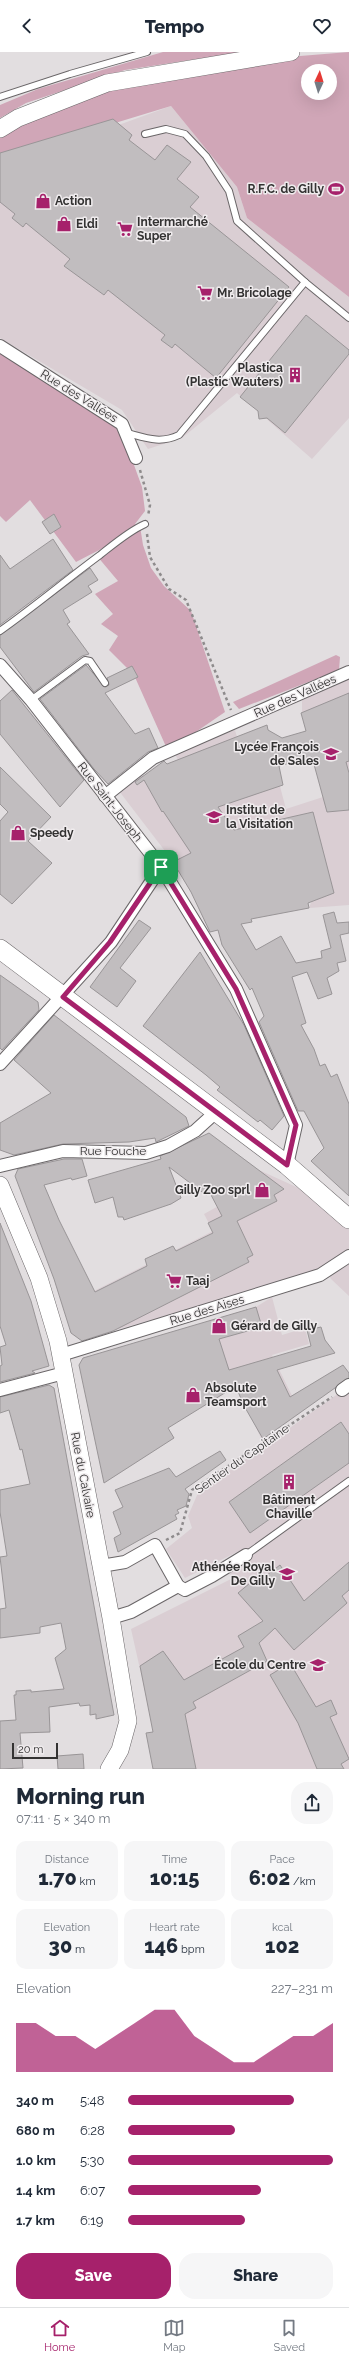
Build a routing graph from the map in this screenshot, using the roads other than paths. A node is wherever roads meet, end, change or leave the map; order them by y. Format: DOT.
graph roads {
  1 [pos="147,52"];
  2 [pos="291,52"];
  3 [pos="0,97"];
  4 [pos="0,129"];
  5 [pos="145,134"];
  6 [pos="305,282"];
  7 [pos="349,318"];
  8 [pos="0,346"];
  9 [pos="126,433"];
  10 [pos="136,458"];
  11 [pos="145,524"];
  12 [pos="0,631"];
  13 [pos="0,665"];
  14 [pos="349,672"];
  15 [pos="105,683"];
  16 [pos="30,700"];
  17 [pos="105,796"];
  18 [pos="161,867"];
  19 [pos="0,949"];
  20 [pos="63,997"];
  21 [pos="0,1064"];
  22 [pos="216,1112"];
  23 [pos="287,1165"];
  24 [pos="0,1166"];
  25 [pos="0,1185"];
  26 [pos="349,1220"];
  27 [pos="349,1256"];
  28 [pos="61,1355"];
  29 [pos="64,1373"];
  30 [pos="0,1390"];
  31 [pos="349,1481"];
  32 [pos="246,1555"];
  33 [pos="101,1566"];
  34 [pos="178,1586"];
  35 [pos="111,1618"];
  36 [pos="109,1769"];
  1 -- 3 [label="lane"];
  2 -- 4 [label="main road"];
  5 -- 6 [label="lane"];
  6 -- 7 [label="lane"];
  6 -- 9 [label="lane"];
  8 -- 9 [label="street, Rue des Vallées"];
  9 -- 10 [label="street, Rue des Vallées"];
  11 -- 12 [label="lane"];
  13 -- 16 [label="street, Rue Saint-Joseph"];
  14 -- 17 [label="street, Rue des Vallées"];
  15 -- 16 [label="lane"];
  16 -- 17 [label="street, Rue Saint-Joseph"];
  17 -- 18 [label="street, Rue Saint-Joseph"];
  18 -- 20 [label="street"];
  18 -- 23 [label="street, Rue Saint-Joseph"];
  19 -- 20 [label="main road"];
  20 -- 21 [label="street"];
  20 -- 22 [label="main road"];
  22 -- 23 [label="main road"];
  22 -- 24 [label="street, Rue Fouche"];
  23 -- 26 [label="main road"];
  25 -- 28 [label="main road, Rue du Calvaire"];
  27 -- 28 [label="street, Rue des Aises"];
  28 -- 29 [label="main road, Rue du Calvaire"];
  29 -- 30 [label="street"];
  29 -- 33 [label="main road, Rue du Calvaire"];
  31 -- 32 [label="lane"];
  32 -- 34 [label="street"];
  33 -- 34 [label="street"];
  33 -- 35 [label="main road, Rue du Calvaire"];
  34 -- 35 [label="street"];
  35 -- 36 [label="main road, Rue du Calvaire"];
}
